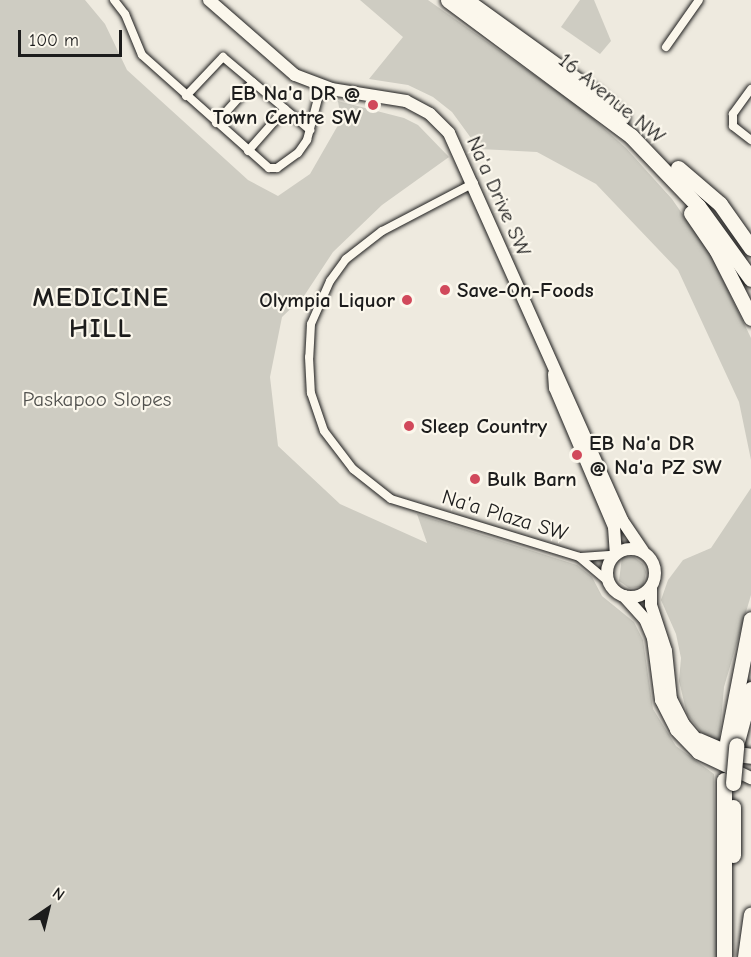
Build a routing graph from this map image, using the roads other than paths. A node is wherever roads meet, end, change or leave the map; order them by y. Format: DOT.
graph roads {
  1 [pos="114,0"];
  2 [pos="208,0"];
  3 [pos="448,0"];
  4 [pos="466,0"];
  5 [pos="699,0"];
  6 [pos="666,47"];
  7 [pos="254,82"];
  8 [pos="563,83"];
  9 [pos="321,87"];
  10 [pos="751,89"];
  11 [pos="186,96"];
  12 [pos="285,109"];
  13 [pos="216,123"];
  14 [pos="310,130"];
  15 [pos="751,140"];
  16 [pos="248,151"];
  17 [pos="678,168"];
  18 [pos="474,183"];
  19 [pos="751,248"];
  20 [pos="751,262"];
  21 [pos="751,279"];
  22 [pos="751,318"];
  23 [pos="554,370"];
  24 [pos="643,551"];
  25 [pos="615,554"];
  26 [pos="579,557"];
  27 [pos="609,582"];
  28 [pos="651,587"];
  29 [pos="624,596"];
  30 [pos="751,619"];
  31 [pos="751,689"];
  32 [pos="699,740"];
  33 [pos="732,743"];
  34 [pos="751,756"];
  35 [pos="751,763"];
  36 [pos="751,778"];
  37 [pos="729,781"];
  38 [pos="751,914"];
  39 [pos="724,957"];
  40 [pos="732,957"];
  41 [pos="745,957"];
  1 -- 11 [label="street"];
  2 -- 9 [label="street, Na'a Drive SW"];
  3 -- 8 [label="highway, 16 Avenue NW"];
  4 -- 17 [label="highway, 16 Avenue NW"];
  5 -- 6 [label="street"];
  7 -- 11 [label="street"];
  7 -- 12 [label="street"];
  7 -- 13 [label="street"];
  8 -- 21 [label="highway, 16 Avenue NW"];
  8 -- 22 [label="highway"];
  9 -- 14 [label="street"];
  9 -- 18 [label="street, Na'a Drive SW"];
  10 -- 15 [label="street"];
  11 -- 13 [label="street"];
  12 -- 14 [label="street"];
  12 -- 16 [label="street"];
  13 -- 16 [label="street"];
  14 -- 16 [label="street"];
  17 -- 19 [label="highway"];
  17 -- 20 [label="highway, 16 Avenue NW"];
  18 -- 23 [label="street, Na'a Drive SW"];
  18 -- 26 [label="street, Na'a Plaza SW"];
  23 -- 24 [label="street, Na'a Drive SW"];
  23 -- 25 [label="street, Na'a Drive SW"];
  24 -- 25 [label="street"];
  24 -- 28 [label="street"];
  25 -- 26 [label="street, Na'a Plaza SW"];
  25 -- 27 [label="street"];
  26 -- 27 [label="street, Na'a Plaza SW"];
  27 -- 29 [label="street"];
  28 -- 29 [label="street"];
  28 -- 32 [label="street"];
  29 -- 36 [label="street"];
  30 -- 33 [label="highway"];
  31 -- 33 [label="highway"];
  32 -- 34 [label="highway"];
  32 -- 35 [label="street"];
  33 -- 37 [label="highway, bridge"];
  37 -- 39 [label="highway"];
  37 -- 40 [label="highway"];
  38 -- 41 [label="highway"];
}
